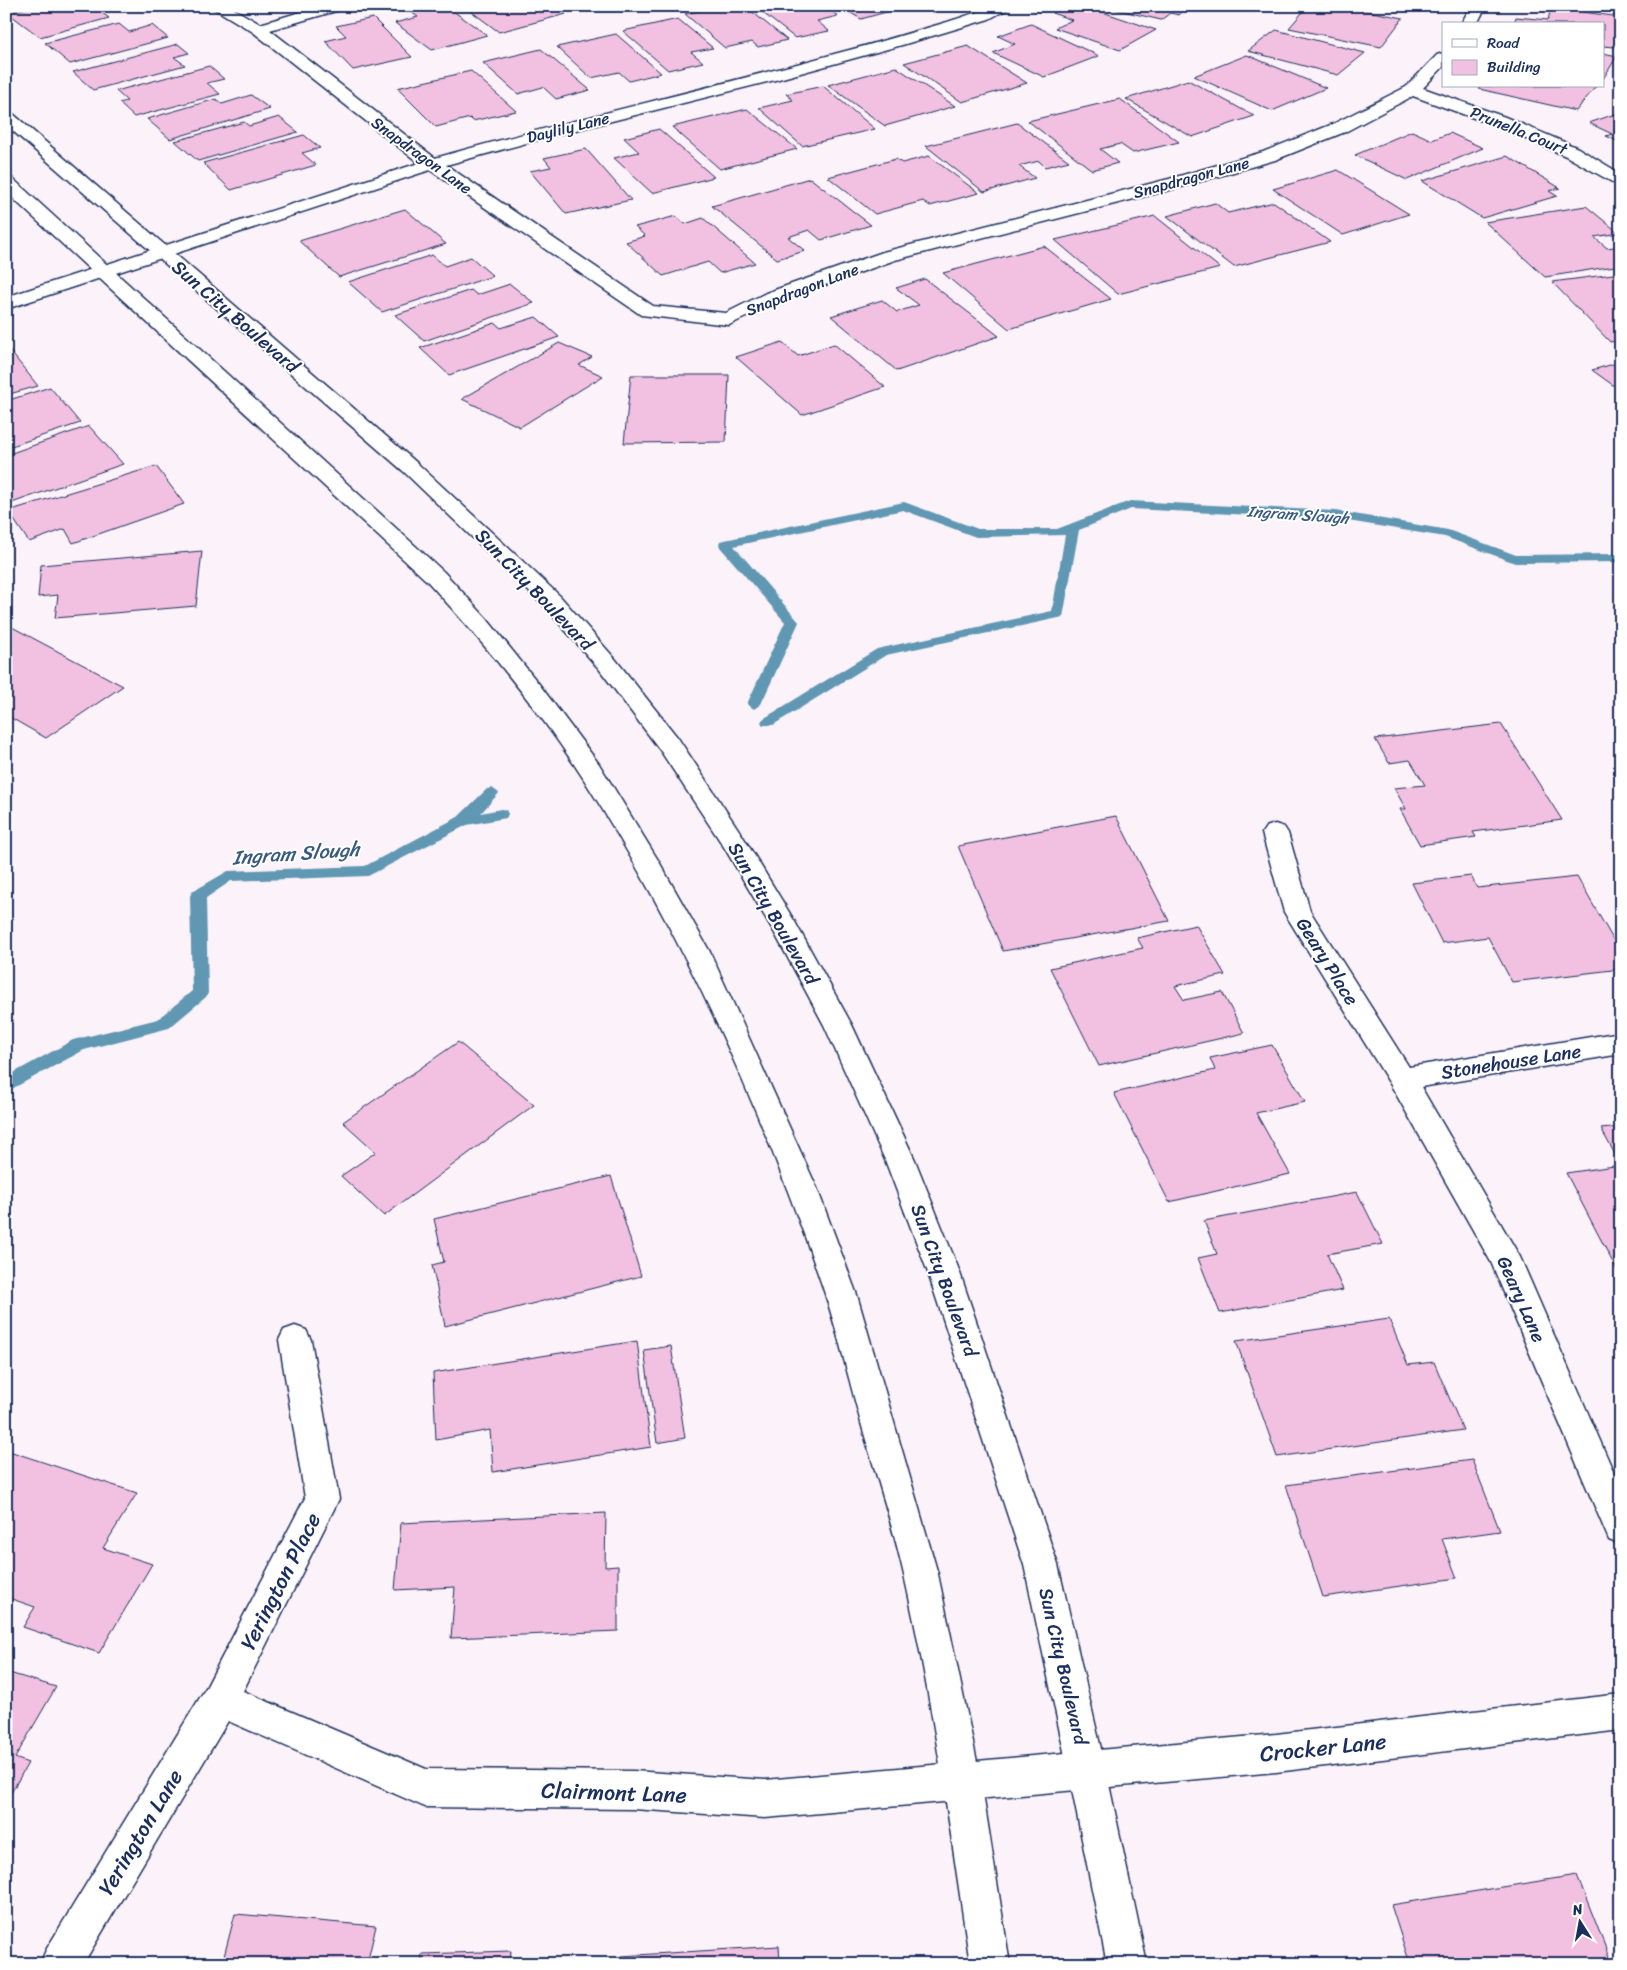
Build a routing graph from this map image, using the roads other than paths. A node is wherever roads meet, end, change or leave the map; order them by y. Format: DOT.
graph roads {
  1 [pos="217,6"];
  2 [pos="338,6"];
  3 [pos="1006,6"];
  4 [pos="1479,6"];
  5 [pos="1471,22"];
  6 [pos="258,29"];
  7 [pos="1442,59"];
  8 [pos="1412,90"];
  9 [pos="6,116"];
  10 [pos="432,164"];
  11 [pos="6,182"];
  12 [pos="1621,182"];
  13 [pos="162,252"];
  14 [pos="104,272"];
  15 [pos="6,304"];
  16 [pos="1274,834"];
  17 [pos="1621,1043"];
  18 [pos="1402,1078"];
  19 [pos="295,1340"];
  20 [pos="1621,1529"];
  21 [pos="220,1700"];
  22 [pos="1621,1712"];
  23 [pos="1087,1770"];
  24 [pos="1025,1776"];
  25 [pos="962,1782"];
  26 [pos="60,1964"];
  27 [pos="990,1964"];
  28 [pos="1126,1964"];
  1 -- 6 [label="street, Snapdragon Lane"];
  2 -- 6 [label="street"];
  3 -- 10 [label="street, Daylily Lane"];
  4 -- 5 [label="street"];
  6 -- 10 [label="street, Snapdragon Lane"];
  7 -- 8 [label="street, Snapdragon Lane"];
  8 -- 10 [label="street, Snapdragon Lane"];
  8 -- 12 [label="street, Prunella Court"];
  9 -- 13 [label="street, Sun City Boulevard"];
  10 -- 13 [label="street, Daylily Lane"];
  11 -- 14 [label="street"];
  13 -- 14 [label="street, Daylily Lane"];
  13 -- 23 [label="street, Sun City Boulevard"];
  14 -- 15 [label="street, Daylily Lane"];
  14 -- 25 [label="street"];
  16 -- 18 [label="street, Geary Place"];
  17 -- 18 [label="street, Stonehouse Lane"];
  18 -- 20 [label="street, Geary Lane"];
  19 -- 21 [label="street, Yerington Place"];
  21 -- 25 [label="street, Clairmont Lane"];
  21 -- 26 [label="street, Yerington Lane"];
  22 -- 23 [label="street, Crocker Lane"];
  23 -- 24 [label="street, Crocker Lane"];
  23 -- 28 [label="street, Sun City Boulevard"];
  24 -- 25 [label="street, Clairmont Lane"];
  25 -- 27 [label="street"];
}
